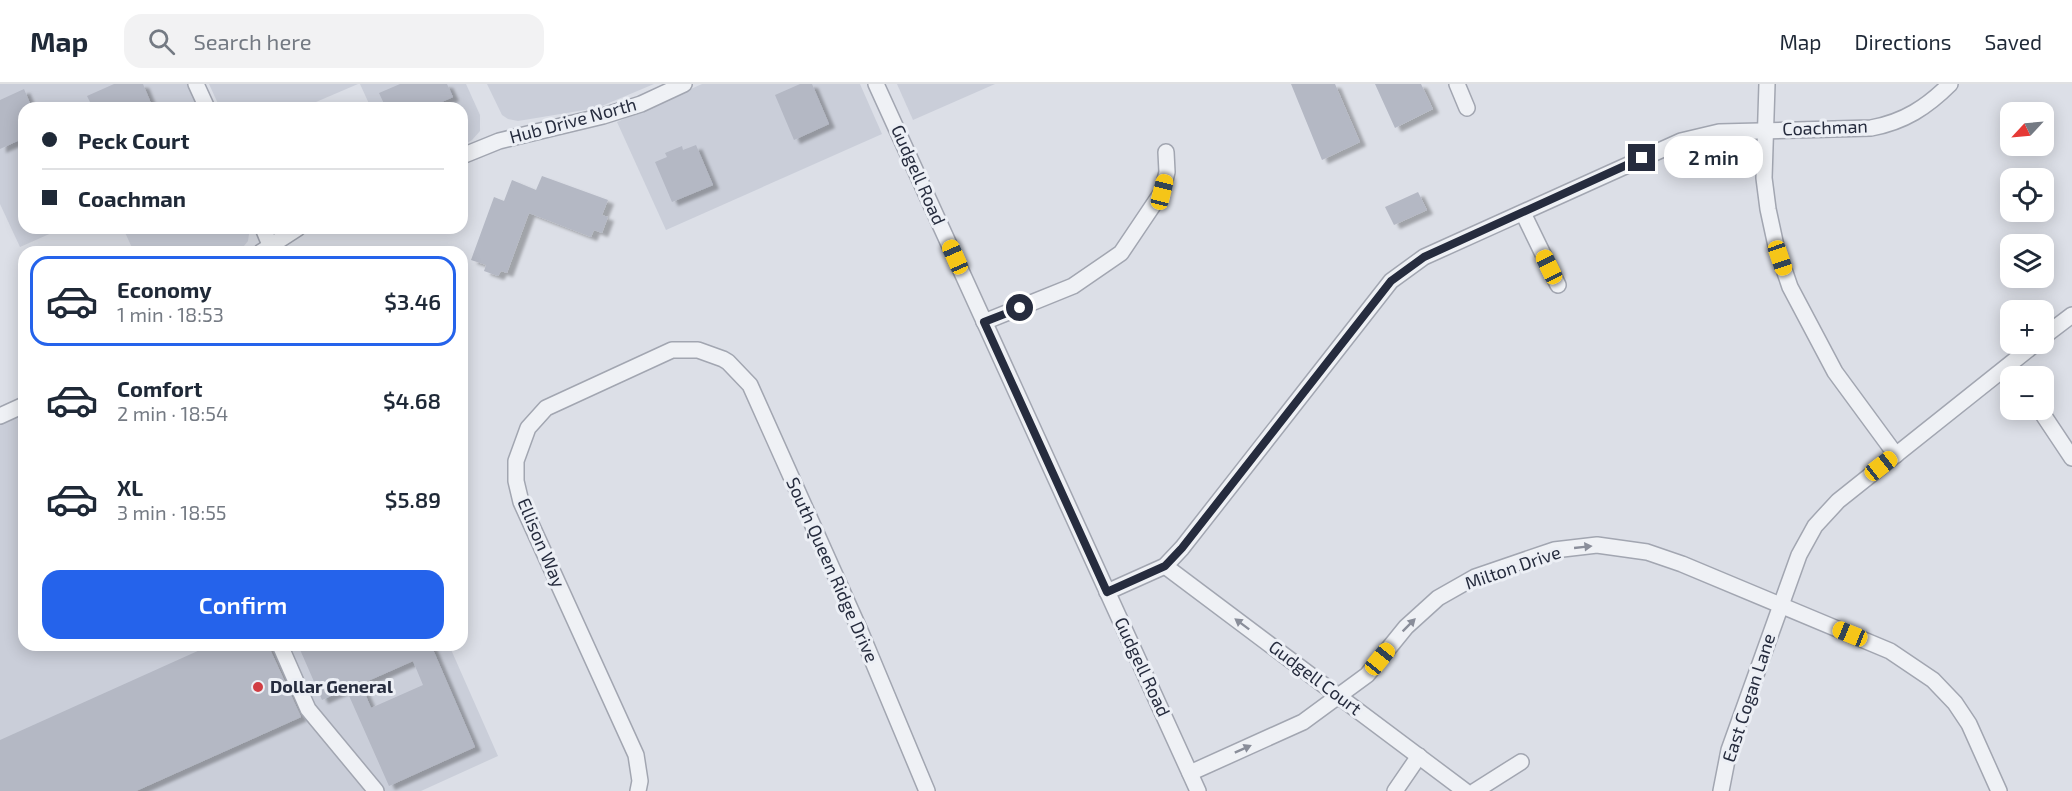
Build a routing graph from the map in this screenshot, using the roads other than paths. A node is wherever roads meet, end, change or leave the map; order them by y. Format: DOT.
graph roads {
  1 [pos="196,84"];
  2 [pos="684,84"];
  3 [pos="876,84"];
  4 [pos="1456,84"];
  5 [pos="1767,84"];
  6 [pos="1950,84"];
  7 [pos="204,102"];
  8 [pos="1467,108"];
  9 [pos="1765,130"];
  10 [pos="1166,152"];
  11 [pos="468,154"];
  12 [pos="1523,213"];
  13 [pos="288,234"];
  14 [pos="269,246"];
  15 [pos="1558,285"];
  16 [pos="2072,315"];
  17 [pos="984,322"];
  18 [pos="2054,329"];
  19 [pos="2026,354"];
  20 [pos="723,359"];
  21 [pos="2015,366"];
  22 [pos="2000,378"];
  23 [pos="18,408"];
  24 [pos="0,416"];
  25 [pos="2047,420"];
  26 [pos="1896,455"];
  27 [pos="2072,458"];
  28 [pos="1165,566"];
  29 [pos="1107,592"];
  30 [pos="1780,605"];
  31 [pos="283,651"];
  32 [pos="1339,697"];
  33 [pos="1419,756"];
  34 [pos="1521,762"];
  35 [pos="1190,773"];
  36 [pos="376,791"];
  37 [pos="638,791"];
  38 [pos="927,791"];
  39 [pos="1198,791"];
  40 [pos="1395,791"];
  41 [pos="1465,791"];
  42 [pos="1475,791"];
  43 [pos="1721,791"];
  44 [pos="1999,791"];
  1 -- 7 [label="street"];
  2 -- 11 [label="street, Hub Drive North"];
  3 -- 17 [label="street, Gudgell Road"];
  4 -- 8 [label="street"];
  5 -- 9 [label="street"];
  6 -- 9 [label="street, Coachman"];
  9 -- 12 [label="street, Coachman"];
  9 -- 26 [label="street"];
  10 -- 17 [label="street"];
  12 -- 15 [label="street"];
  12 -- 28 [label="street, Coachman"];
  13 -- 14 [label="street"];
  16 -- 18 [label="street"];
  17 -- 29 [label="street, Gudgell Road"];
  19 -- 21 [label="street, East Cogan Lane"];
  20 -- 37 [label="street, Ellison Way"];
  20 -- 38 [label="street, South Queen Ridge Drive"];
  22 -- 26 [label="street, East Cogan Lane"];
  23 -- 24 [label="street"];
  25 -- 27 [label="street"];
  26 -- 30 [label="street, East Cogan Lane"];
  28 -- 29 [label="street, Coachman"];
  32 -- 28 [label="street, Gudgell Court, one-way"];
  29 -- 35 [label="street, Gudgell Road"];
  32 -- 30 [label="street, Milton Drive, one-way"];
  30 -- 43 [label="street, East Cogan Lane"];
  30 -- 44 [label="street, Milton Drive"];
  31 -- 36 [label="street"];
  32 -- 33 [label="street, Gudgell Court"];
  35 -- 32 [label="street, Milton Drive, one-way"];
  33 -- 40 [label="street"];
  33 -- 41 [label="street, Gudgell Court"];
  34 -- 42 [label="street"];
  35 -- 39 [label="street, Gudgell Road"];
}
